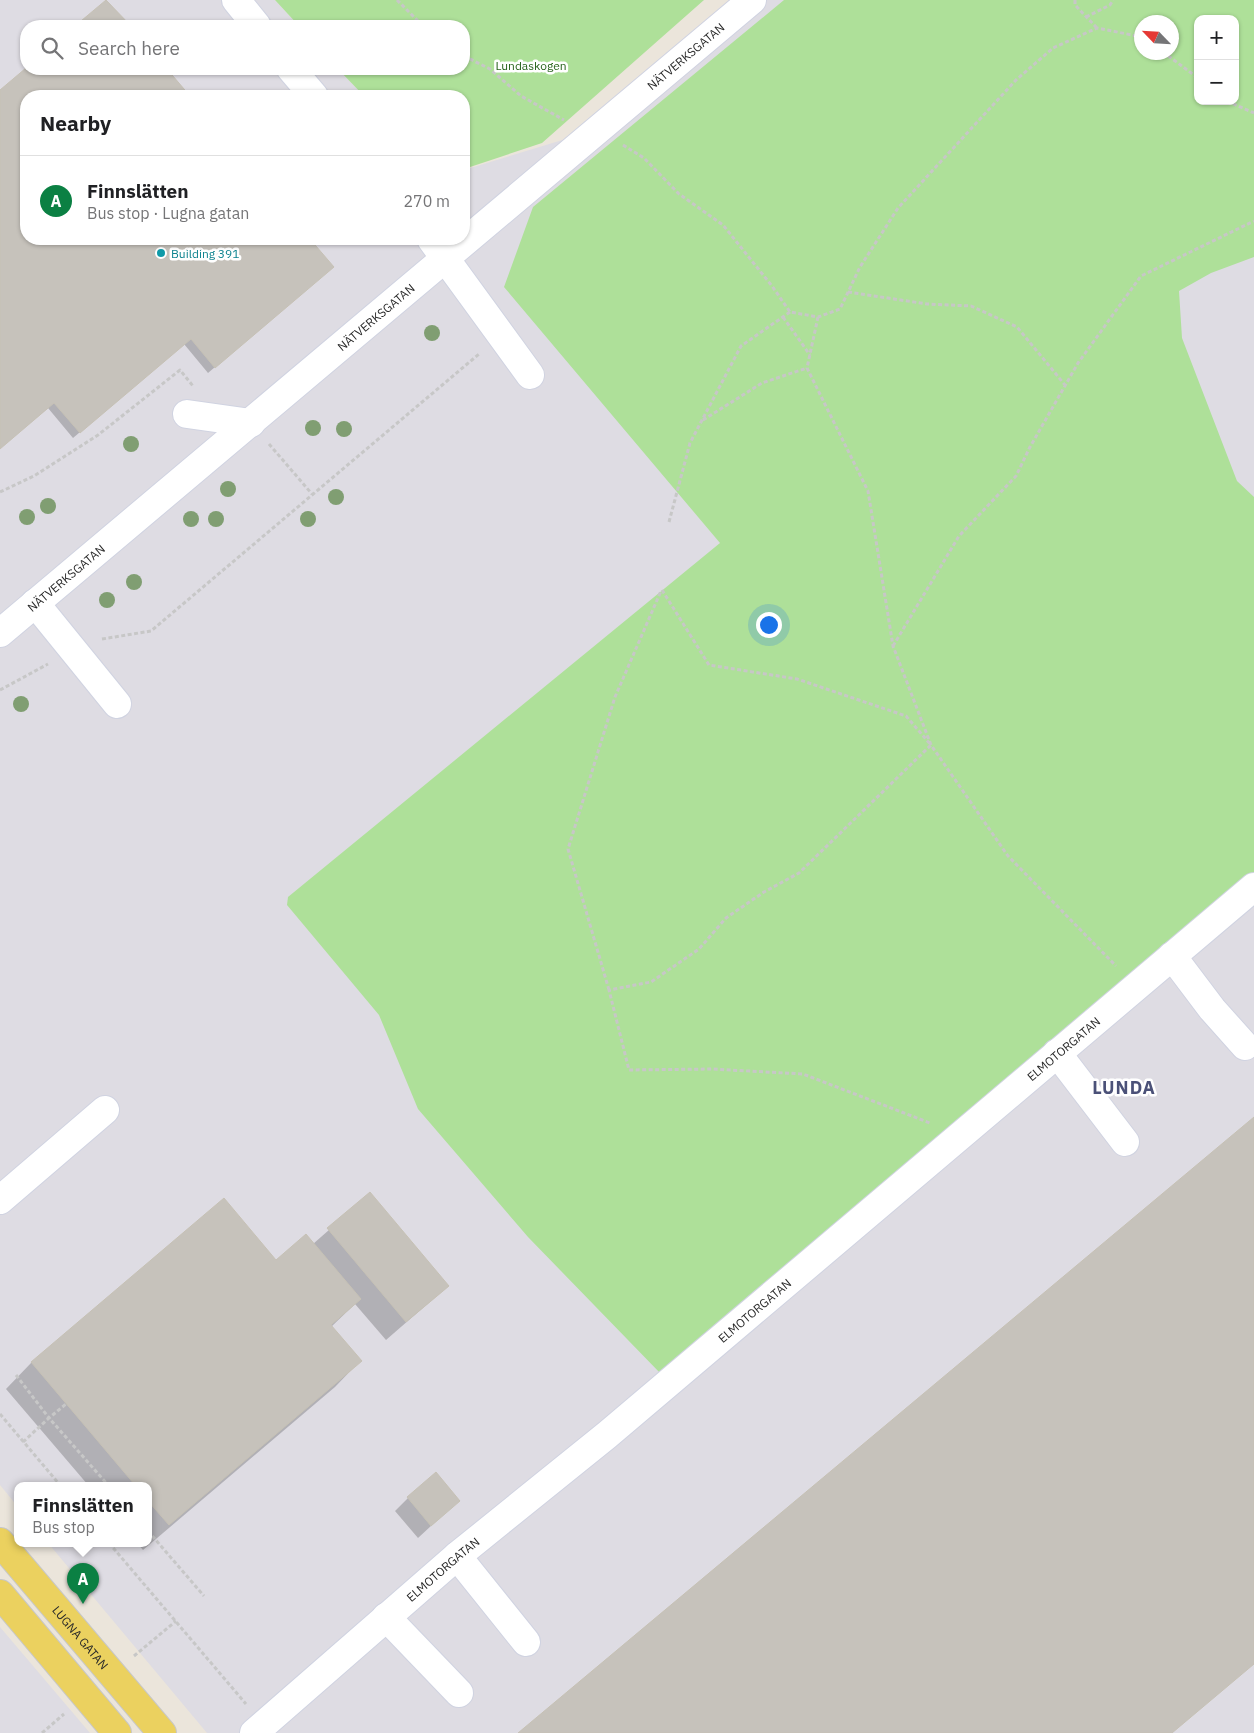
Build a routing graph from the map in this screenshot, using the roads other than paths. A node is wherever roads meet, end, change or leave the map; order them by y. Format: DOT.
graph roads {
  1 [pos="236,0"];
  2 [pos="752,0"];
  3 [pos="252,20"];
  4 [pos="296,75"];
  5 [pos="309,90"];
  6 [pos="470,225"];
  7 [pos="438,248"];
  8 [pos="530,375"];
  9 [pos="187,414"];
  10 [pos="251,423"];
  11 [pos="35,604"];
  12 [pos="0,632"];
  13 [pos="117,704"];
  14 [pos="1254,887"];
  15 [pos="1172,956"];
  16 [pos="1245,1046"];
  17 [pos="1057,1053"];
  18 [pos="105,1110"];
  19 [pos="1125,1142"];
  20 [pos="0,1200"];
  21 [pos="0,1542"];
  22 [pos="457,1556"];
  23 [pos="0,1594"];
  24 [pos="386,1617"];
  25 [pos="526,1642"];
  26 [pos="459,1693"];
  27 [pos="258,1728"];
  28 [pos="117,1733"];
  29 [pos="162,1733"];
  1 -- 3 [label="street"];
  2 -- 6 [label="street, NÄTVERKSGATAN"];
  4 -- 5 [label="street"];
  7 -- 8 [label="street"];
  7 -- 10 [label="street, NÄTVERKSGATAN"];
  9 -- 10 [label="street"];
  10 -- 11 [label="street, NÄTVERKSGATAN"];
  11 -- 12 [label="street, NÄTVERKSGATAN"];
  11 -- 13 [label="street"];
  14 -- 15 [label="street, ELMOTORGATAN"];
  15 -- 16 [label="street"];
  15 -- 17 [label="street, ELMOTORGATAN"];
  17 -- 19 [label="street"];
  17 -- 22 [label="street, ELMOTORGATAN"];
  18 -- 20 [label="street"];
  21 -- 29 [label="main road, LUGNA GATAN"];
  22 -- 24 [label="street, ELMOTORGATAN"];
  22 -- 25 [label="street"];
  23 -- 28 [label="main road"];
  24 -- 26 [label="street"];
  24 -- 27 [label="street, ELMOTORGATAN"];
}
